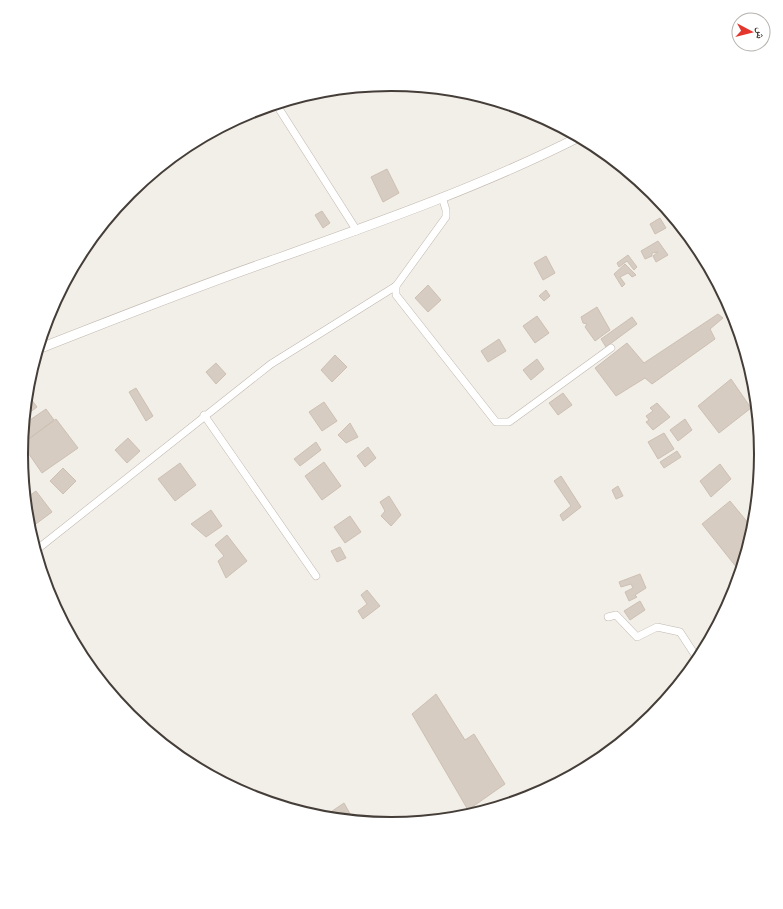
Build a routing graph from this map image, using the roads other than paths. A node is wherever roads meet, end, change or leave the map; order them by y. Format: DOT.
graph roads {
  1 [pos="279,109"];
  2 [pos="573,140"];
  3 [pos="442,197"];
  4 [pos="357,231"];
  5 [pos="396,286"];
  6 [pos="44,347"];
  7 [pos="612,348"];
  8 [pos="204,415"];
  9 [pos="40,547"];
  10 [pos="316,576"];
  11 [pos="608,617"];
  12 [pos="695,655"];
  1 -- 4 [label="street"];
  2 -- 3 [label="street"];
  3 -- 4 [label="street"];
  3 -- 5 [label="street"];
  4 -- 6 [label="street"];
  5 -- 7 [label="street"];
  5 -- 8 [label="street"];
  8 -- 9 [label="street"];
  8 -- 10 [label="street"];
  11 -- 12 [label="street"];
}
